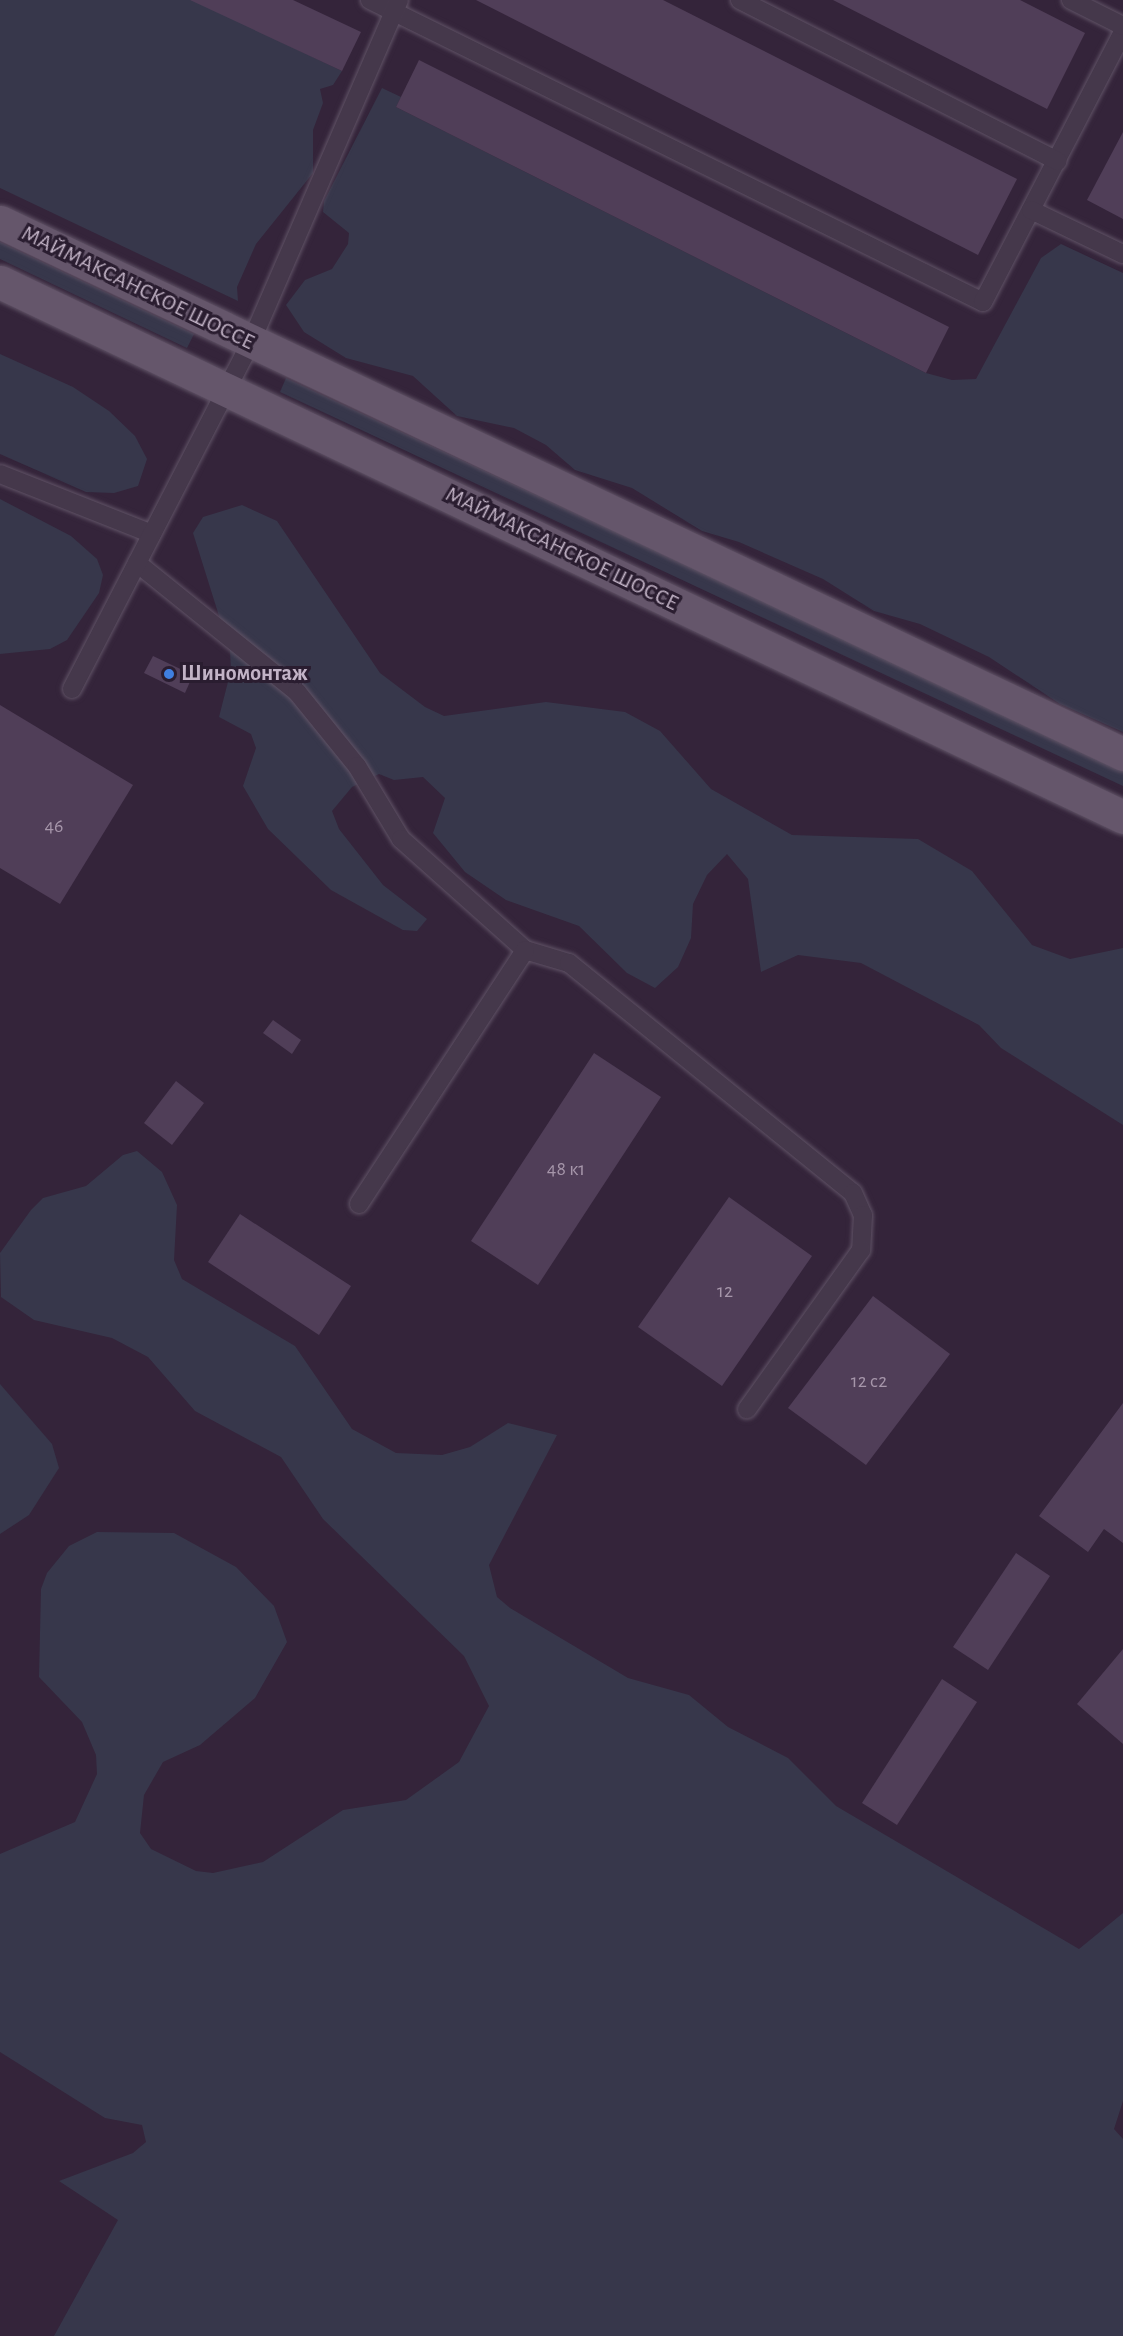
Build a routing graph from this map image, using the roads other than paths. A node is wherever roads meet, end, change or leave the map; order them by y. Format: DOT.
graph roads {
  1 [pos="370,0"];
  2 [pos="740,0"];
  3 [pos="1071,0"];
  4 [pos="396,5"];
  5 [pos="1123,26"];
  6 [pos="1123,32"];
  7 [pos="1057,161"];
  8 [pos="1031,210"];
  9 [pos="0,222"];
  10 [pos="1123,254"];
  11 [pos="0,282"];
  12 [pos="251,342"];
  13 [pos="226,389"];
  14 [pos="0,474"];
  15 [pos="152,534"];
  16 [pos="137,564"];
  17 [pos="72,689"];
  18 [pos="1123,754"];
  19 [pos="1123,818"];
  20 [pos="525,950"];
  21 [pos="359,1204"];
  22 [pos="747,1408"];
  1 -- 4 [label="lane"];
  2 -- 7 [label="lane"];
  3 -- 5 [label="lane"];
  4 -- 8 [label="lane"];
  4 -- 12 [label="lane"];
  6 -- 7 [label="lane"];
  7 -- 8 [label="lane"];
  8 -- 10 [label="lane"];
  9 -- 12 [label="main road, МАЙМАКСАНСКОЕ ШОССЕ"];
  11 -- 13 [label="main road, МАЙМАКСАНСКОЕ ШОССЕ"];
  12 -- 13 [label="lane"];
  12 -- 18 [label="main road, МАЙМАКСАНСКОЕ ШОССЕ"];
  13 -- 15 [label="lane"];
  13 -- 19 [label="main road, МАЙМАКСАНСКОЕ ШОССЕ"];
  14 -- 15 [label="lane"];
  15 -- 16 [label="lane"];
  16 -- 17 [label="lane"];
  16 -- 20 [label="lane"];
  20 -- 21 [label="lane"];
  20 -- 22 [label="lane"];
}
